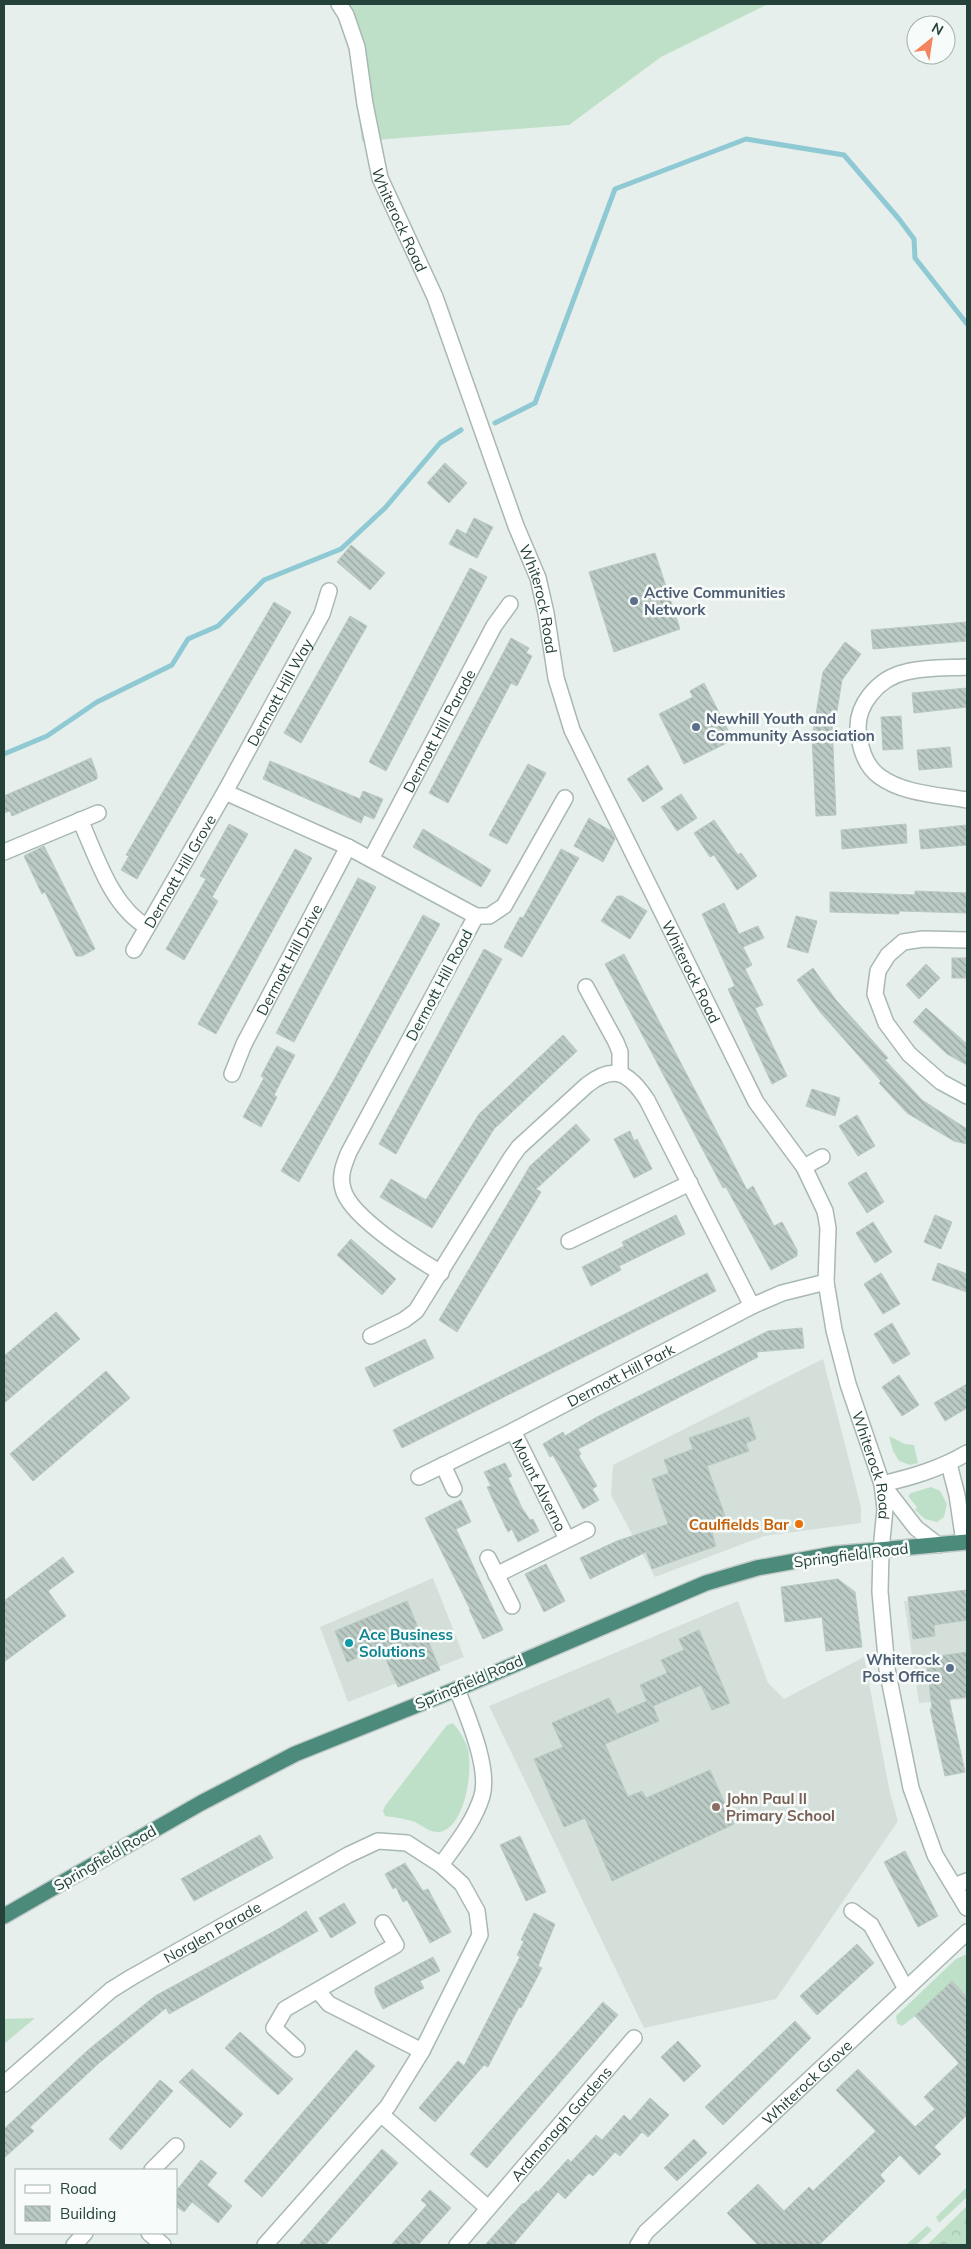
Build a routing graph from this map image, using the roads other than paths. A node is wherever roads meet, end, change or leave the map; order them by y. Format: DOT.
graph roads {
  1 [pos="339,4"];
  2 [pos="329,591"];
  3 [pos="510,604"];
  4 [pos="967,667"];
  5 [pos="225,792"];
  6 [pos="565,798"];
  7 [pos="967,800"];
  8 [pos="98,812"];
  9 [pos="80,820"];
  10 [pos="348,848"];
  11 [pos="4,852"];
  12 [pos="371,859"];
  13 [pos="476,916"];
  14 [pos="147,927"];
  15 [pos="967,940"];
  16 [pos="134,950"];
  17 [pos="586,987"];
  18 [pos="232,1074"];
  19 [pos="620,1074"];
  20 [pos="967,1096"];
  21 [pos="822,1157"];
  22 [pos="804,1167"];
  23 [pos="690,1183"];
  24 [pos="569,1241"];
  25 [pos="441,1273"];
  26 [pos="826,1282"];
  27 [pos="752,1306"];
  28 [pos="371,1336"];
  29 [pos="513,1431"];
  30 [pos="967,1453"];
  31 [pos="949,1464"];
  32 [pos="442,1465"];
  33 [pos="418,1477"];
  34 [pos="882,1484"];
  35 [pos="454,1489"];
  36 [pos="587,1530"];
  37 [pos="567,1539"];
  38 [pos="966,1542"];
  39 [pos="938,1545"];
  40 [pos="881,1550"];
  41 [pos="488,1558"];
  42 [pos="496,1575"];
  43 [pos="512,1606"];
  44 [pos="457,1689"];
  45 [pos="441,1865"];
  46 [pos="960,1884"];
  47 [pos="967,1908"];
  48 [pos="852,1911"];
  49 [pos="4,1916"];
  50 [pos="383,1924"];
  51 [pos="967,1932"];
  52 [pos="906,1989"];
  53 [pos="318,1991"];
  54 [pos="634,2038"];
  55 [pos="297,2049"];
  56 [pos="422,2050"];
  57 [pos="4,2084"];
  58 [pos="382,2115"];
  59 [pos="176,2146"];
  60 [pos="153,2169"];
  61 [pos="488,2208"];
  62 [pos="84,2234"];
  63 [pos="149,2234"];
  64 [pos="642,2239"];
  65 [pos="74,2245"];
  66 [pos="163,2245"];
  67 [pos="265,2245"];
  68 [pos="457,2245"];
  1 -- 22 [label="street, Whiterock Road"];
  2 -- 5 [label="street, Dermott Hill Way"];
  3 -- 12 [label="street, Dermott Hill Parade"];
  4 -- 7 [label="street"];
  5 -- 10 [label="street, Dermott Hill Road"];
  5 -- 14 [label="street, Dermott Hill Grove"];
  6 -- 13 [label="street"];
  8 -- 9 [label="street"];
  9 -- 11 [label="street"];
  9 -- 14 [label="street"];
  10 -- 12 [label="street, Dermott Hill Road"];
  10 -- 18 [label="street, Dermott Hill Drive"];
  12 -- 13 [label="street, Dermott Hill Road"];
  13 -- 25 [label="street, Dermott Hill Road"];
  14 -- 16 [label="street, Dermott Hill Grove"];
  15 -- 20 [label="street"];
  17 -- 19 [label="street"];
  19 -- 23 [label="street"];
  19 -- 25 [label="street"];
  21 -- 22 [label="street"];
  22 -- 26 [label="street, Whiterock Road"];
  23 -- 24 [label="street"];
  23 -- 27 [label="street"];
  25 -- 28 [label="street"];
  26 -- 27 [label="street, Dermott Hill Park"];
  26 -- 34 [label="street, Whiterock Road"];
  27 -- 29 [label="street, Dermott Hill Park"];
  29 -- 32 [label="street, Dermott Hill Park"];
  29 -- 37 [label="street, Mount Alverno"];
  30 -- 31 [label="street"];
  31 -- 34 [label="street"];
  31 -- 38 [label="street"];
  32 -- 33 [label="street, Dermott Hill Park"];
  32 -- 35 [label="street"];
  34 -- 39 [label="street"];
  34 -- 40 [label="street, Whiterock Road"];
  36 -- 37 [label="street, Mount Alverno"];
  37 -- 42 [label="street, Mount Alverno"];
  38 -- 39 [label="highway, Springfield Road"];
  39 -- 40 [label="highway, Springfield Road"];
  40 -- 44 [label="highway, Springfield Road"];
  40 -- 46 [label="street, Whiterock Road"];
  41 -- 42 [label="street"];
  42 -- 43 [label="street"];
  44 -- 45 [label="street"];
  44 -- 49 [label="highway, Springfield Road"];
  45 -- 56 [label="street, Norglen Parade"];
  45 -- 57 [label="street, Norglen Parade"];
  46 -- 47 [label="street, Whiterock Road"];
  48 -- 52 [label="street"];
  50 -- 53 [label="street"];
  51 -- 52 [label="street, Whiterock Grove"];
  52 -- 64 [label="street, Whiterock Grove"];
  53 -- 55 [label="street"];
  53 -- 56 [label="street"];
  54 -- 61 [label="street, Ardmonagh Gardens"];
  56 -- 58 [label="street, Norglen Parade"];
  58 -- 61 [label="street"];
  58 -- 67 [label="street, Norglen Parade"];
  59 -- 60 [label="street"];
  61 -- 68 [label="street, Ardmonagh Gardens"];
  62 -- 65 [label="street"];
  63 -- 66 [label="street"];
}
